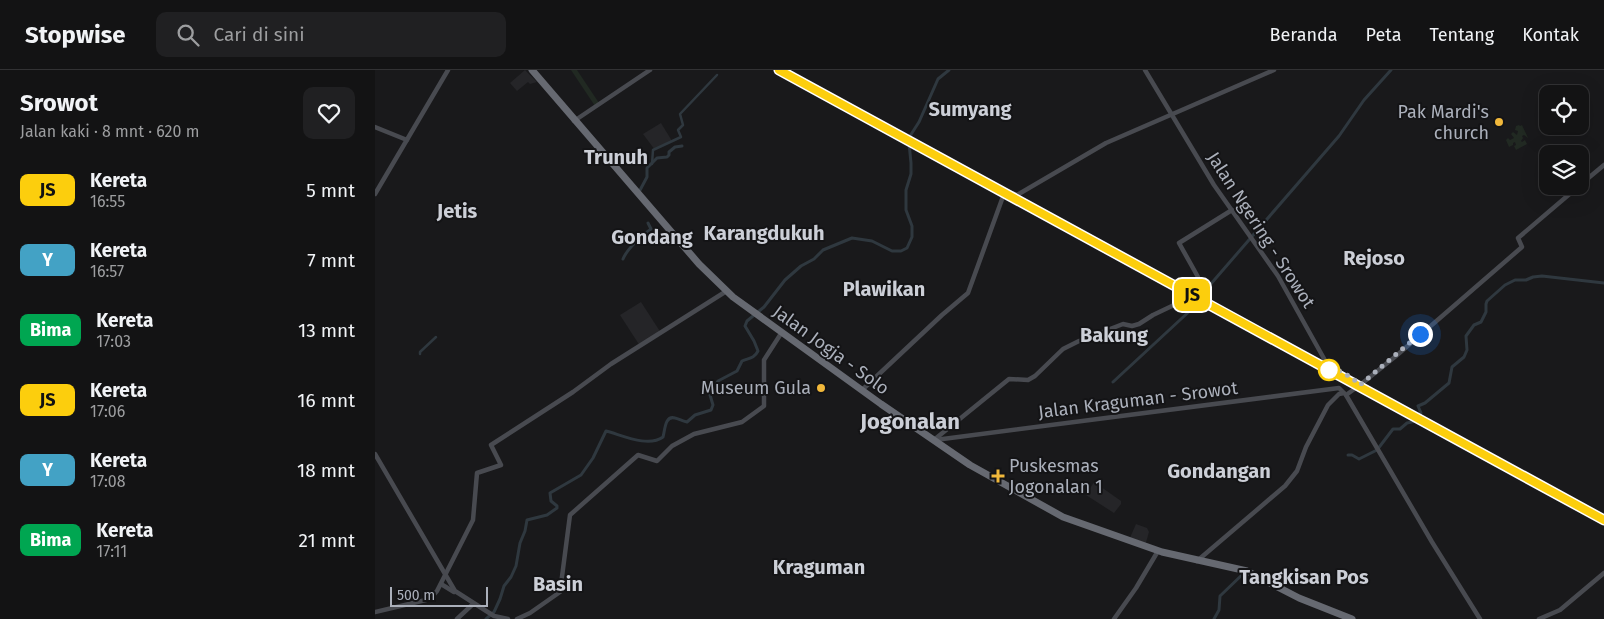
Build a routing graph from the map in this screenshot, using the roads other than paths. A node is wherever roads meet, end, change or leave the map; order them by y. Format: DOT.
graph roads {
  1 [pos="449,70"];
  2 [pos="531,70"];
  3 [pos="649,70"];
  4 [pos="1145,70"];
  5 [pos="1274,70"];
  6 [pos="1171,115"];
  7 [pos="574,121"];
  8 [pos="375,127"];
  9 [pos="407,140"];
  10 [pos="1604,165"];
  11 [pos="1589,178"];
  12 [pos="375,194"];
  13 [pos="1568,195"];
  14 [pos="1232,210"];
  15 [pos="725,292"];
  16 [pos="756,315"];
  17 [pos="781,333"];
  18 [pos="1360,385"];
  19 [pos="861,391"];
  20 [pos="1345,394"];
  21 [pos="935,440"];
  22 [pos="375,454"];
  23 [pos="1003,486"];
  24 [pos="1157,552"];
  25 [pos="1197,561"];
  26 [pos="1604,573"];
  27 [pos="445,576"];
  28 [pos="441,584"];
  29 [pos="456,592"];
  30 [pos="473,604"];
  31 [pos="1318,607"];
  32 [pos="375,612"];
  33 [pos="457,619"];
  34 [pos="508,619"];
  35 [pos="517,619"];
  36 [pos="1114,619"];
  37 [pos="1347,619"];
  38 [pos="1480,619"];
  39 [pos="1539,619"];
  1 -- 9 [label="street"];
  2 -- 7 [label="highway, Jalan Jogja - Solo"];
  3 -- 7 [label="street"];
  4 -- 6 [label="street, Jalan Ngering - Srowot"];
  5 -- 6 [label="street"];
  6 -- 14 [label="street, Jalan Ngering - Srowot"];
  6 -- 19 [label="street"];
  7 -- 15 [label="highway, Jalan Jogja - Solo"];
  7 -- 16 [label="highway, Jalan Jogja - Solo"];
  8 -- 9 [label="street"];
  9 -- 12 [label="street"];
  10 -- 11 [label="street"];
  13 -- 18 [label="street"];
  14 -- 18 [label="street, Jalan Ngering - Srowot"];
  14 -- 21 [label="street"];
  15 -- 16 [label="highway, Jalan Jogja - Solo"];
  15 -- 27 [label="street"];
  16 -- 17 [label="highway, Jalan Jogja - Solo"];
  17 -- 19 [label="highway, Jalan Jogja - Solo"];
  17 -- 35 [label="street"];
  18 -- 20 [label="street"];
  19 -- 21 [label="highway, Jalan Jogja - Solo"];
  19 -- 23 [label="highway, Jalan Jogja - Solo"];
  20 -- 21 [label="street, Jalan Kraguman - Srowot"];
  20 -- 25 [label="street"];
  20 -- 38 [label="street"];
  21 -- 23 [label="highway, Jalan Jogja - Solo"];
  22 -- 27 [label="street"];
  23 -- 24 [label="highway, Jalan Jogja - Solo"];
  24 -- 25 [label="highway, Jalan Jogja - Solo"];
  24 -- 36 [label="street"];
  25 -- 31 [label="highway, Jalan Jogja - Solo"];
  26 -- 39 [label="street"];
  27 -- 28 [label="street"];
  27 -- 29 [label="street"];
  28 -- 29 [label="street"];
  28 -- 32 [label="street"];
  29 -- 30 [label="street"];
  30 -- 33 [label="street"];
  30 -- 34 [label="street"];
  31 -- 37 [label="highway, Jalan Jogja - Solo"];
  31 -- 37 [label="highway, Jalan Jogja - Solo"];
}
